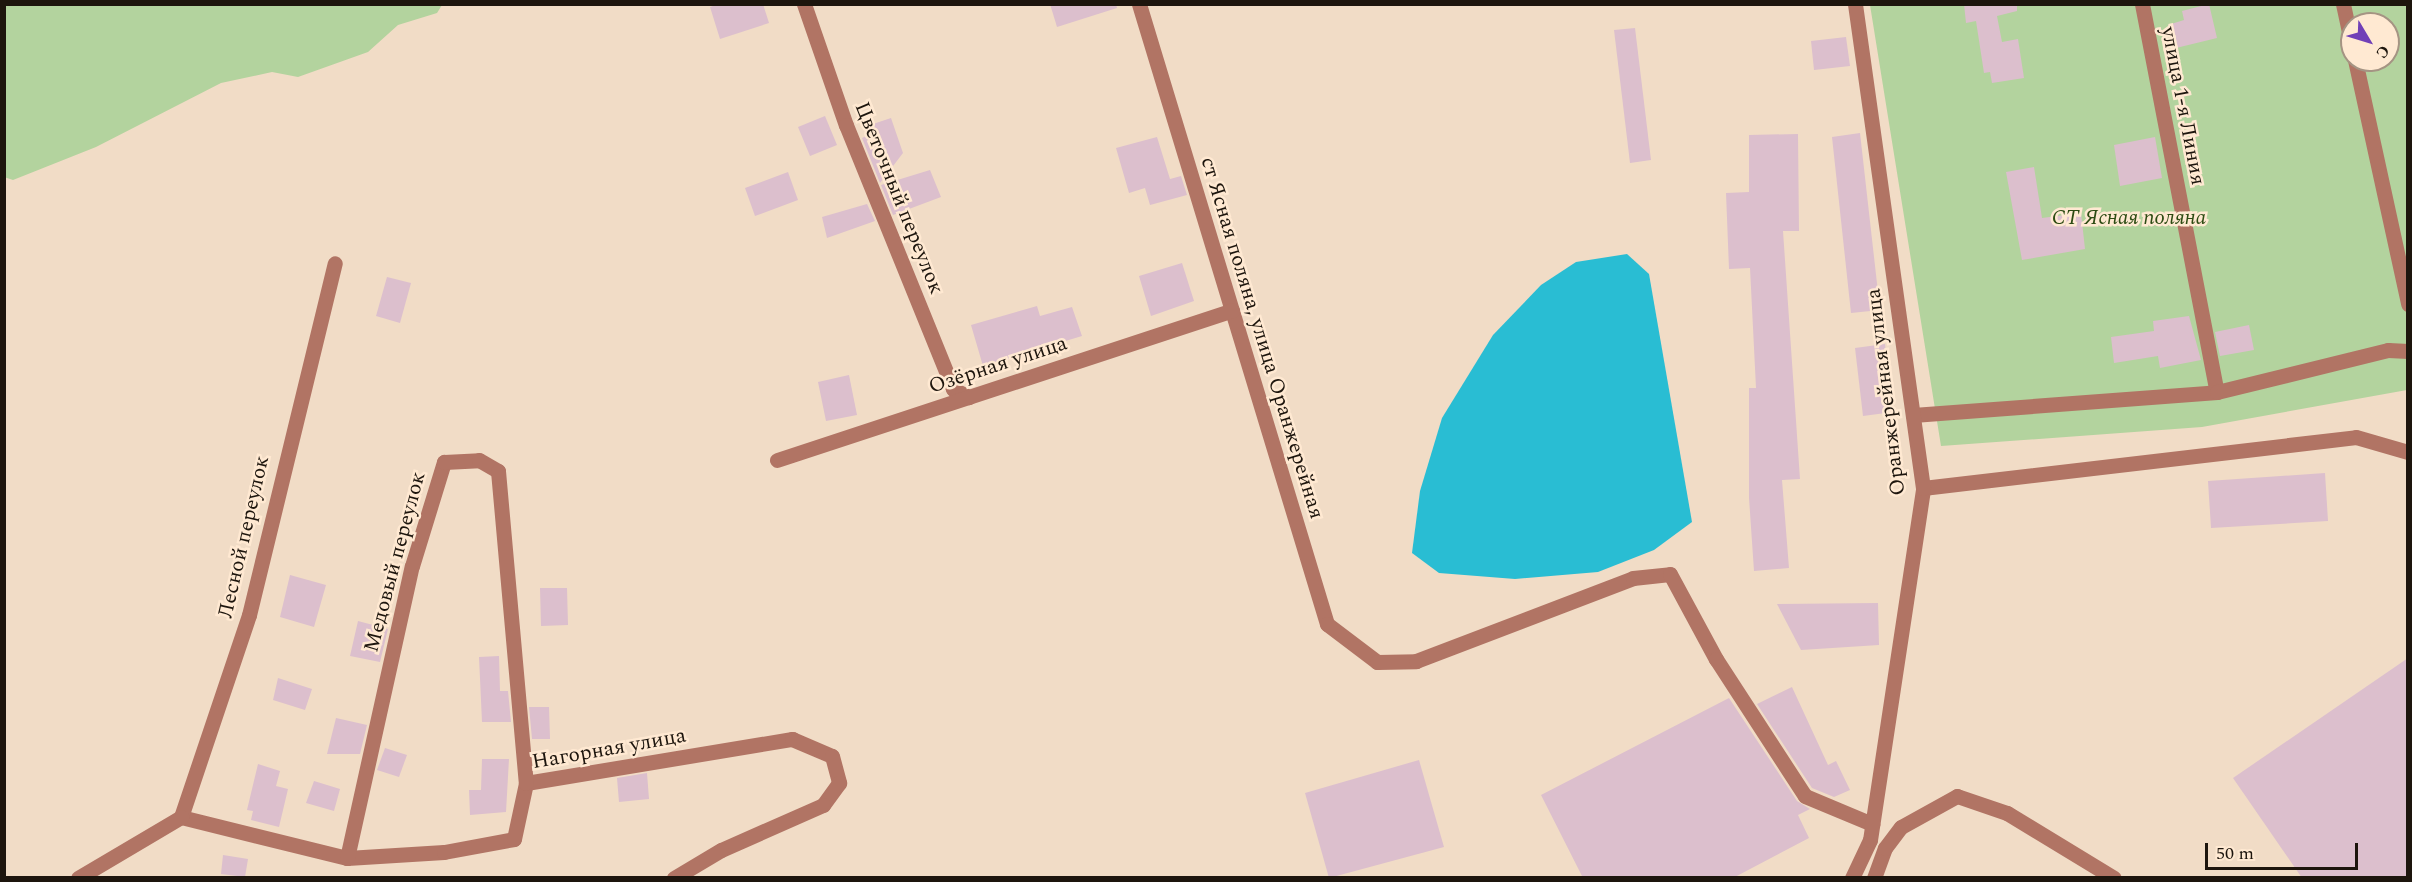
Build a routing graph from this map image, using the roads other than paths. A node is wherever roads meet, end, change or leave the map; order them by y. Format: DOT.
graph roads {
  1 [pos="804,4"];
  2 [pos="1139,4"];
  3 [pos="1855,4"];
  4 [pos="2142,4"];
  5 [pos="2358,72"];
  6 [pos="335,263"];
  7 [pos="2408,304"];
  8 [pos="1232,310"];
  9 [pos="2408,351"];
  10 [pos="2217,392"];
  11 [pos="969,397"];
  12 [pos="1913,415"];
  13 [pos="2408,452"];
  14 [pos="777,460"];
  15 [pos="1923,489"];
  16 [pos="526,783"];
  17 [pos="181,817"];
  18 [pos="1872,824"];
  19 [pos="347,858"];
  20 [pos="78,878"];
  21 [pos="674,878"];
  22 [pos="1852,878"];
  23 [pos="1874,878"];
  24 [pos="2114,878"];
  1 -- 11 [label="street, Цветочный переулок"];
  2 -- 8 [label="street, ст Ясная поляна, улица Оранжерейная"];
  3 -- 12 [label="street, Оранжерейная улица"];
  4 -- 10 [label="street, улица 1-я Линия"];
  5 -- 7 [label="street"];
  6 -- 17 [label="street, Лесной переулок"];
  8 -- 11 [label="street, Озёрная улица"];
  8 -- 18 [label="street, ст Ясная поляна, улица Оранжерейная"];
  9 -- 10 [label="street"];
  10 -- 12 [label="street"];
  11 -- 14 [label="street, Озёрная улица"];
  12 -- 15 [label="street, Оранжерейная улица"];
  13 -- 15 [label="street"];
  15 -- 18 [label="street, Оранжерейная улица"];
  16 -- 19 [label="street, Нагорная улица"];
  16 -- 19 [label="street, Медовый переулок"];
  16 -- 21 [label="street, Нагорная улица"];
  17 -- 19 [label="street, Нагорная улица"];
  17 -- 20 [label="street"];
  18 -- 22 [label="street, Оранжерейная улица"];
  23 -- 24 [label="street"];
}
